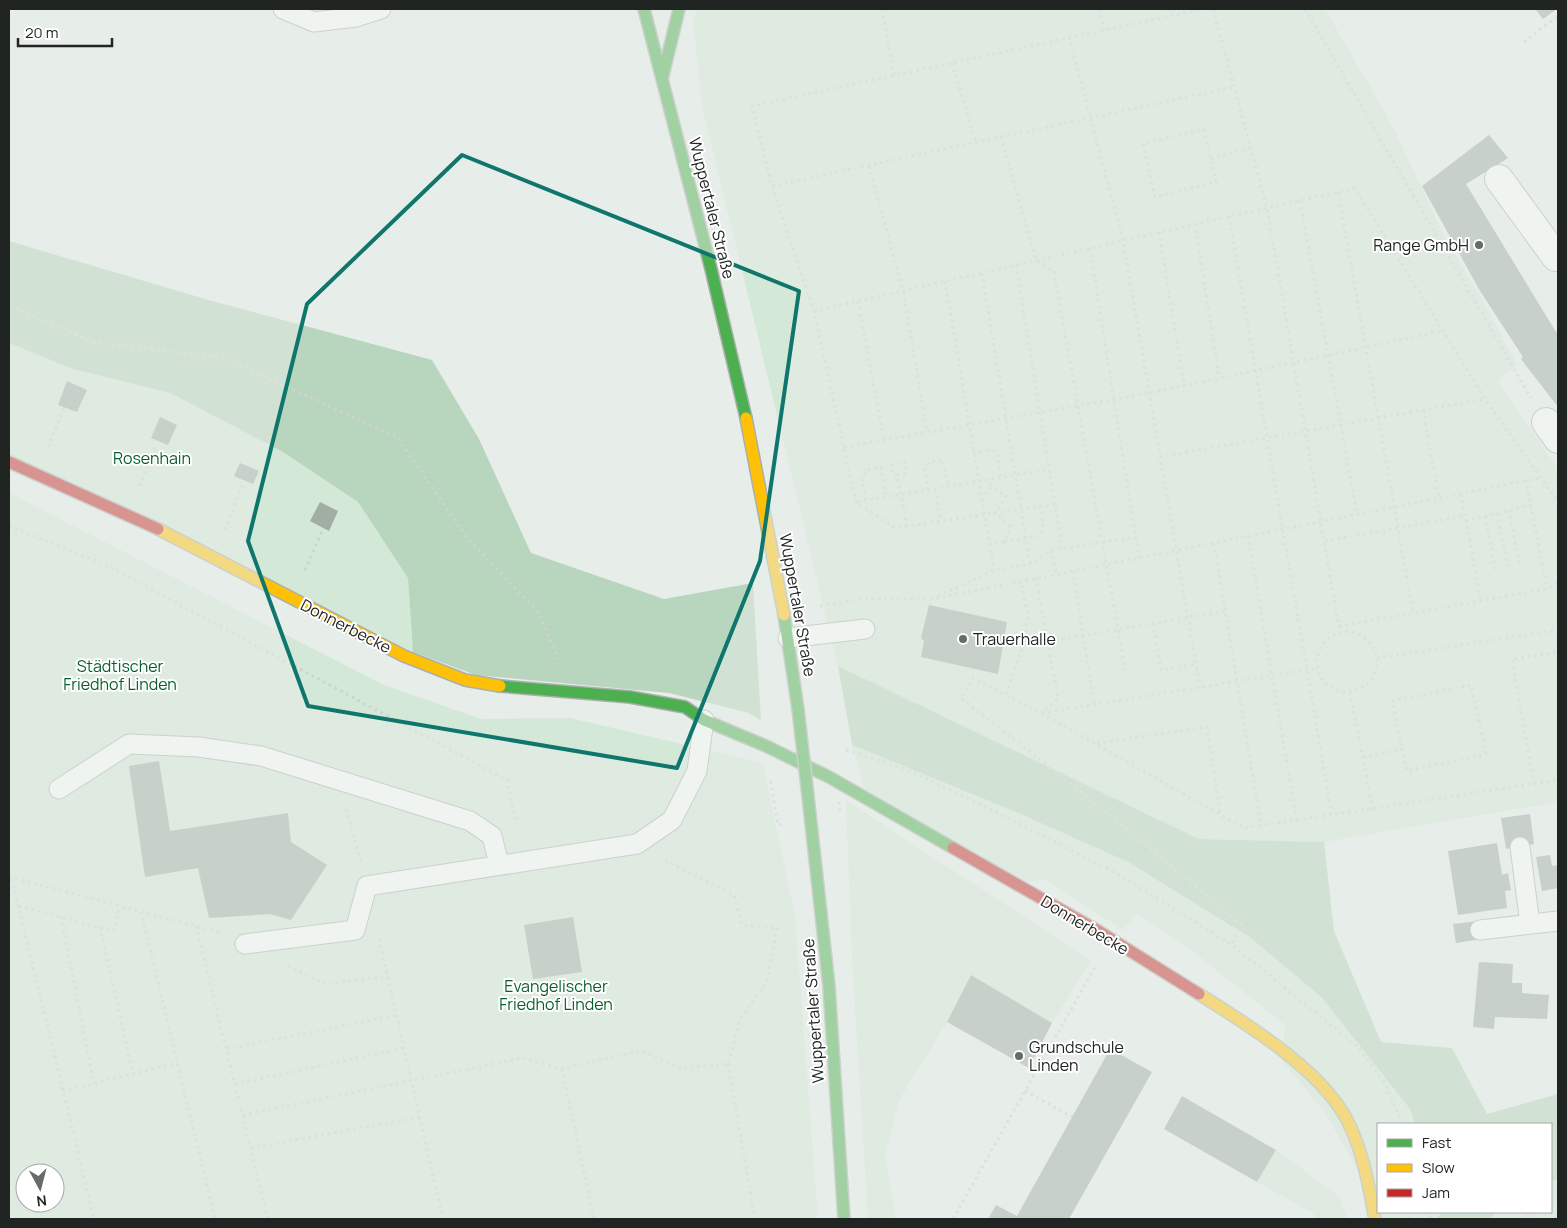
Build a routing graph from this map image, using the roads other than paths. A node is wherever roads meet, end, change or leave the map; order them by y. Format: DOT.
graph roads {
  1 [pos="283,9"];
  2 [pos="381,9"];
  3 [pos="644,9"];
  4 [pos="679,9"];
  5 [pos="662,80"];
  6 [pos="1499,179"];
  7 [pos="1558,258"];
  8 [pos="9,462"];
  9 [pos="865,629"];
  10 [pos="788,638"];
  11 [pos="704,720"];
  12 [pos="59,789"];
  13 [pos="1520,847"];
  14 [pos="499,865"];
  15 [pos="1558,921"];
  16 [pos="1530,924"];
  17 [pos="1480,930"];
  18 [pos="245,944"];
  19 [pos="844,1219"];
  20 [pos="1375,1219"];
  1 -- 2 [label="lane"];
  3 -- 5 [label="street, Wuppertaler Straße"];
  4 -- 5 [label="street"];
  5 -- 10 [label="street, Wuppertaler Straße"];
  6 -- 7 [label="street"];
  8 -- 11 [label="street, Donnerbecke"];
  9 -- 10 [label="lane"];
  10 -- 19 [label="street, Wuppertaler Straße, bridge"];
  11 -- 14 [label="lane"];
  11 -- 20 [label="street, Donnerbecke"];
  12 -- 14 [label="lane"];
  13 -- 16 [label="lane"];
  14 -- 18 [label="lane"];
  15 -- 16 [label="lane"];
  16 -- 17 [label="lane"];
}
